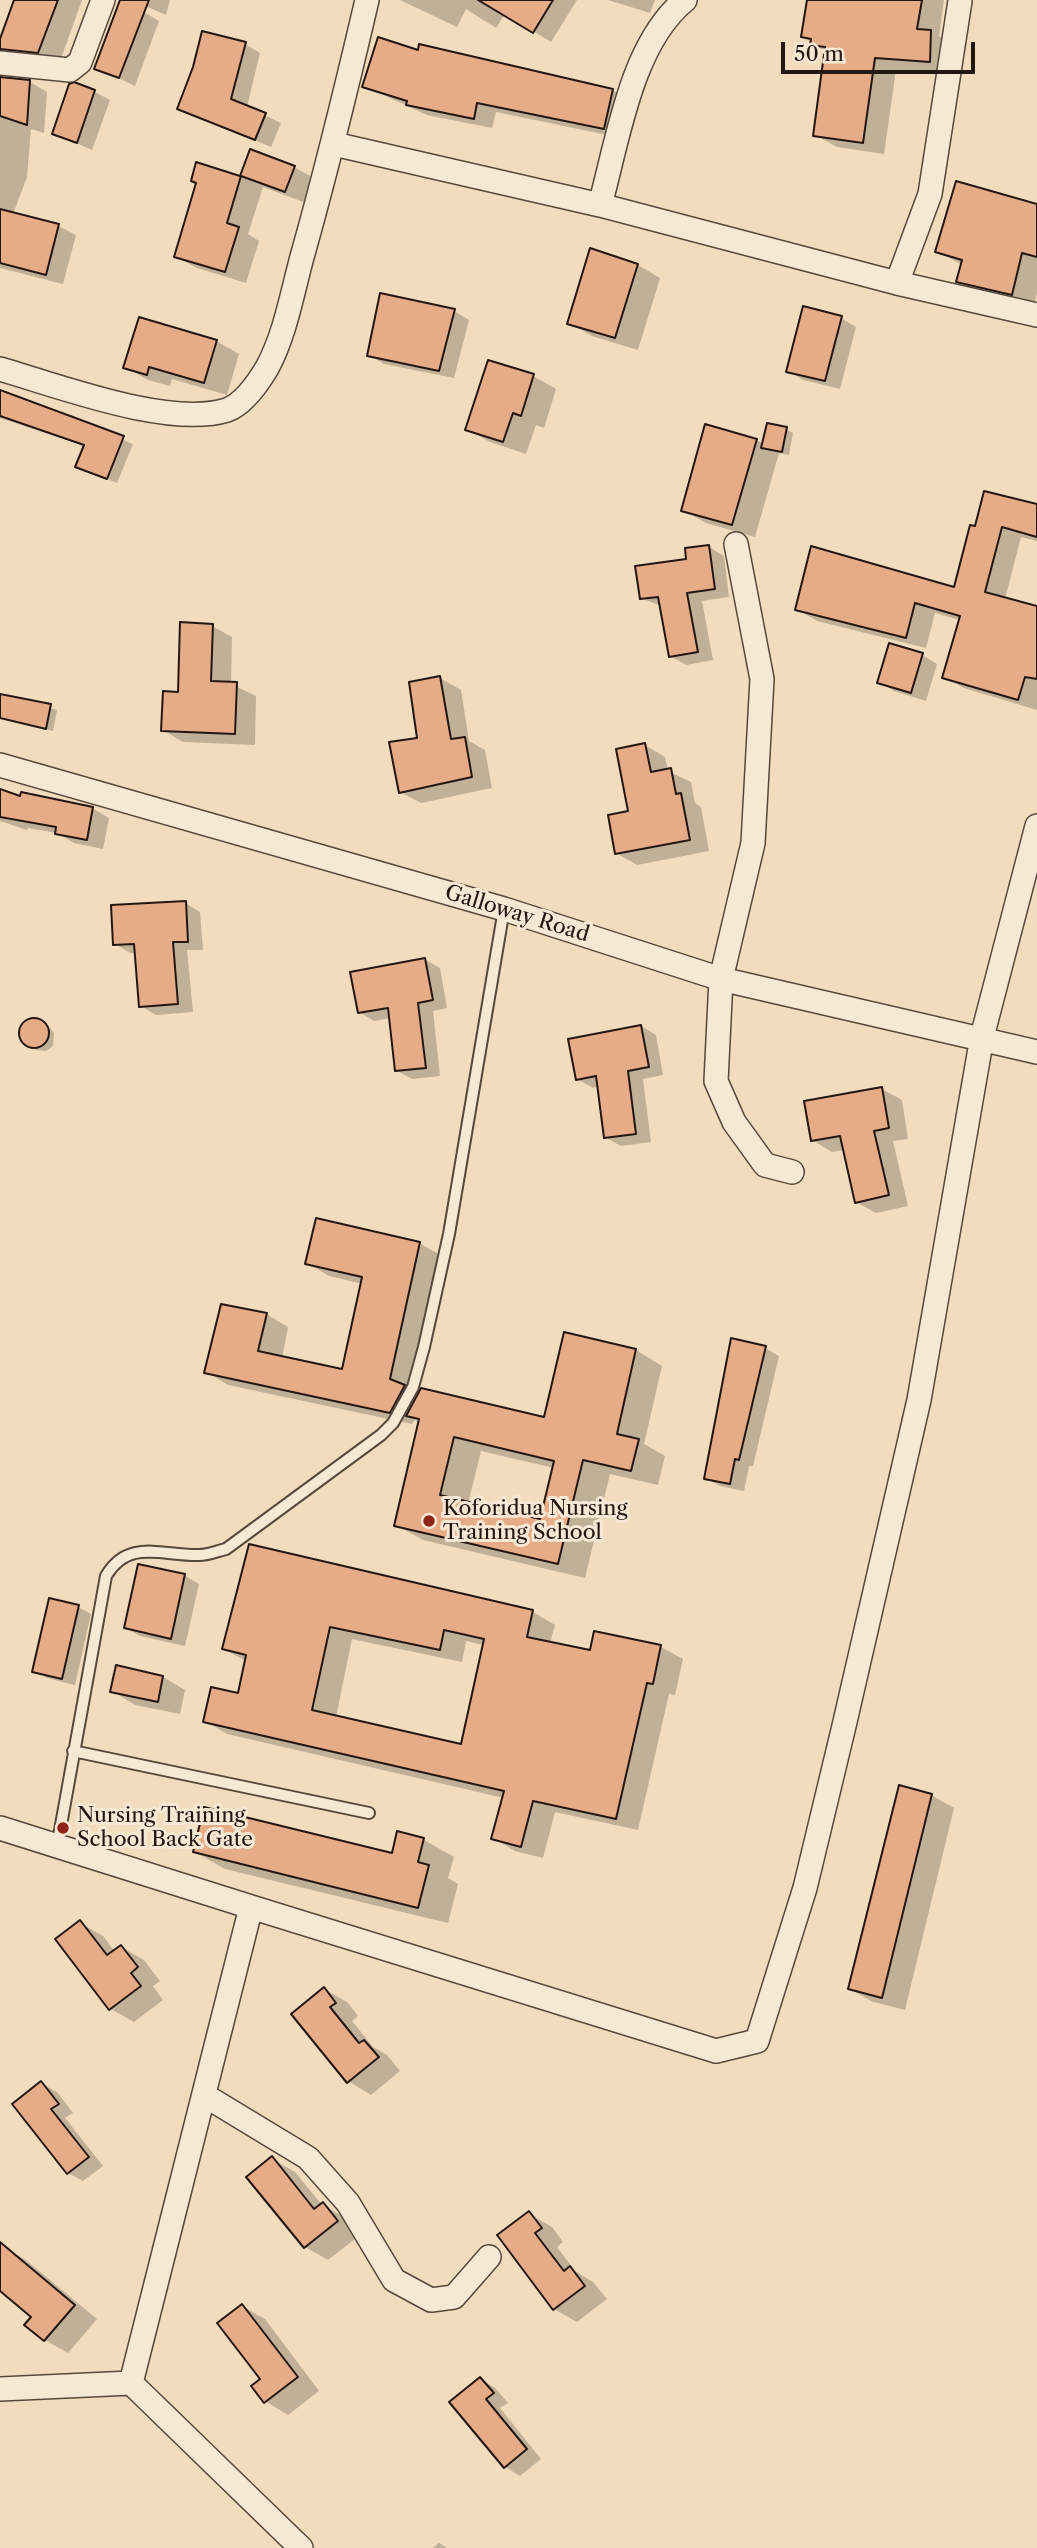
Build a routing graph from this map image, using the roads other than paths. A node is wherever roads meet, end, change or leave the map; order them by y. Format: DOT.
graph roads {
  1 [pos="103,0"];
  2 [pos="367,0"];
  3 [pos="685,0"];
  4 [pos="960,1"];
  5 [pos="0,63"];
  6 [pos="334,144"];
  7 [pos="600,205"];
  8 [pos="897,283"];
  9 [pos="1037,315"];
  10 [pos="0,369"];
  11 [pos="736,544"];
  12 [pos="0,765"];
  13 [pos="1037,826"];
  14 [pos="505,909"];
  15 [pos="721,979"];
  16 [pos="982,1038"];
  17 [pos="1037,1052"];
  18 [pos="792,1172"];
  19 [pos="73,1751"];
  20 [pos="369,1813"];
  21 [pos="0,1828"];
  22 [pos="57,1847"];
  23 [pos="251,1907"];
  24 [pos="204,2095"];
  25 [pos="489,2257"];
  26 [pos="131,2383"];
  27 [pos="0,2389"];
  28 [pos="301,2548"];
  1 -- 5 [label="street"];
  2 -- 6 [label="street"];
  3 -- 7 [label="street"];
  4 -- 8 [label="street"];
  6 -- 7 [label="street"];
  6 -- 10 [label="street"];
  7 -- 8 [label="street"];
  8 -- 9 [label="street"];
  11 -- 15 [label="street"];
  12 -- 14 [label="street, Galloway Road"];
  13 -- 16 [label="street"];
  14 -- 15 [label="street, Galloway Road"];
  14 -- 19 [label="lane"];
  15 -- 16 [label="street, Galloway Road"];
  15 -- 18 [label="street"];
  16 -- 17 [label="street, Galloway Road"];
  16 -- 23 [label="street"];
  19 -- 20 [label="lane"];
  19 -- 22 [label="lane"];
  21 -- 22 [label="street"];
  22 -- 23 [label="street"];
  23 -- 24 [label="street"];
  24 -- 25 [label="street"];
  24 -- 26 [label="street"];
  26 -- 27 [label="street"];
  26 -- 28 [label="street"];
}
